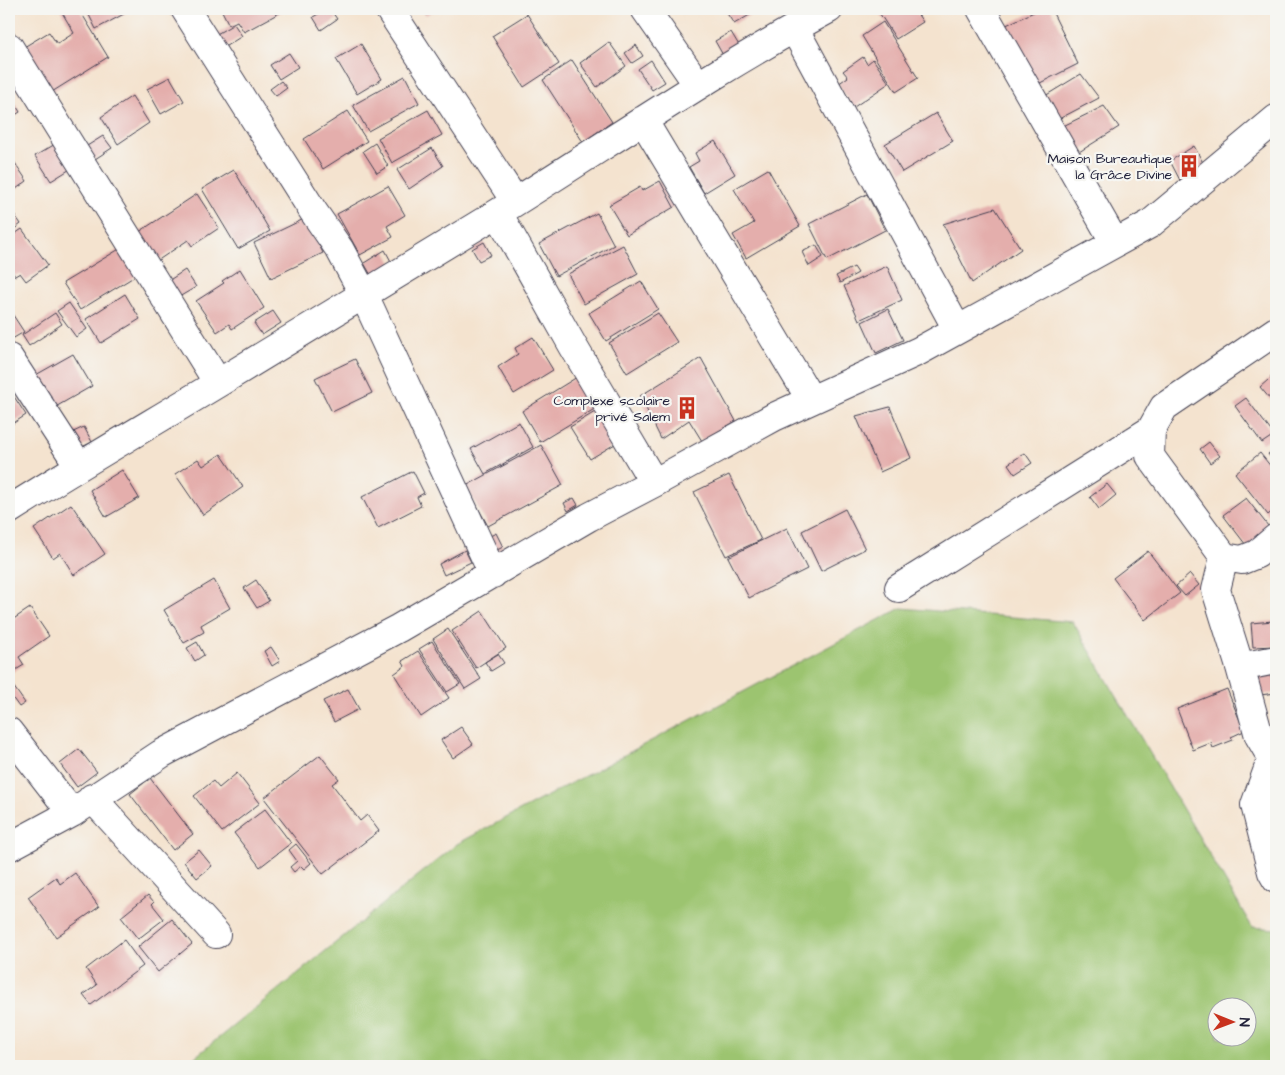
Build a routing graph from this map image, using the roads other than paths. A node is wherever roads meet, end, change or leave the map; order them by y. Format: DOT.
graph roads {
  1 [pos="185,9"];
  2 [pos="389,9"];
  3 [pos="645,9"];
  4 [pos="828,9"];
  5 [pos="982,9"];
  6 [pos="794,28"];
  7 [pos="9,47"];
  8 [pos="698,85"];
  9 [pos="1276,119"];
  10 [pos="643,120"];
  11 [pos="507,207"];
  12 [pos="1115,243"];
  13 [pos="364,295"];
  14 [pos="957,329"];
  15 [pos="1276,331"];
  16 [pos="9,358"];
  17 [pos="218,383"];
  18 [pos="811,400"];
  19 [pos="1151,430"];
  20 [pos="79,466"];
  21 [pos="654,483"];
  22 [pos="9,510"];
  23 [pos="1276,538"];
  24 [pos="1224,558"];
  25 [pos="493,574"];
  26 [pos="900,588"];
  27 [pos="1276,660"];
  28 [pos="1240,667"];
  29 [pos="9,732"];
  30 [pos="1274,761"];
  31 [pos="82,805"];
  32 [pos="9,847"];
  33 [pos="1276,878"];
  34 [pos="216,934"];
  1 -- 13 [label="street"];
  2 -- 11 [label="street"];
  3 -- 8 [label="street"];
  4 -- 6 [label="street"];
  5 -- 12 [label="street"];
  6 -- 8 [label="street"];
  6 -- 14 [label="street"];
  7 -- 17 [label="street"];
  8 -- 10 [label="street"];
  9 -- 12 [label="street"];
  10 -- 11 [label="street"];
  10 -- 18 [label="street"];
  11 -- 13 [label="street"];
  11 -- 21 [label="street"];
  12 -- 14 [label="street"];
  13 -- 17 [label="street"];
  13 -- 25 [label="street"];
  14 -- 18 [label="street"];
  15 -- 19 [label="street"];
  16 -- 20 [label="street"];
  17 -- 20 [label="street"];
  18 -- 21 [label="street"];
  19 -- 24 [label="street"];
  19 -- 26 [label="street"];
  20 -- 22 [label="street"];
  21 -- 25 [label="street"];
  23 -- 24 [label="street"];
  24 -- 28 [label="street"];
  25 -- 31 [label="street"];
  27 -- 28 [label="street"];
  28 -- 30 [label="street"];
  29 -- 31 [label="street"];
  30 -- 33 [label="street"];
  31 -- 32 [label="street"];
  31 -- 34 [label="street"];
}
